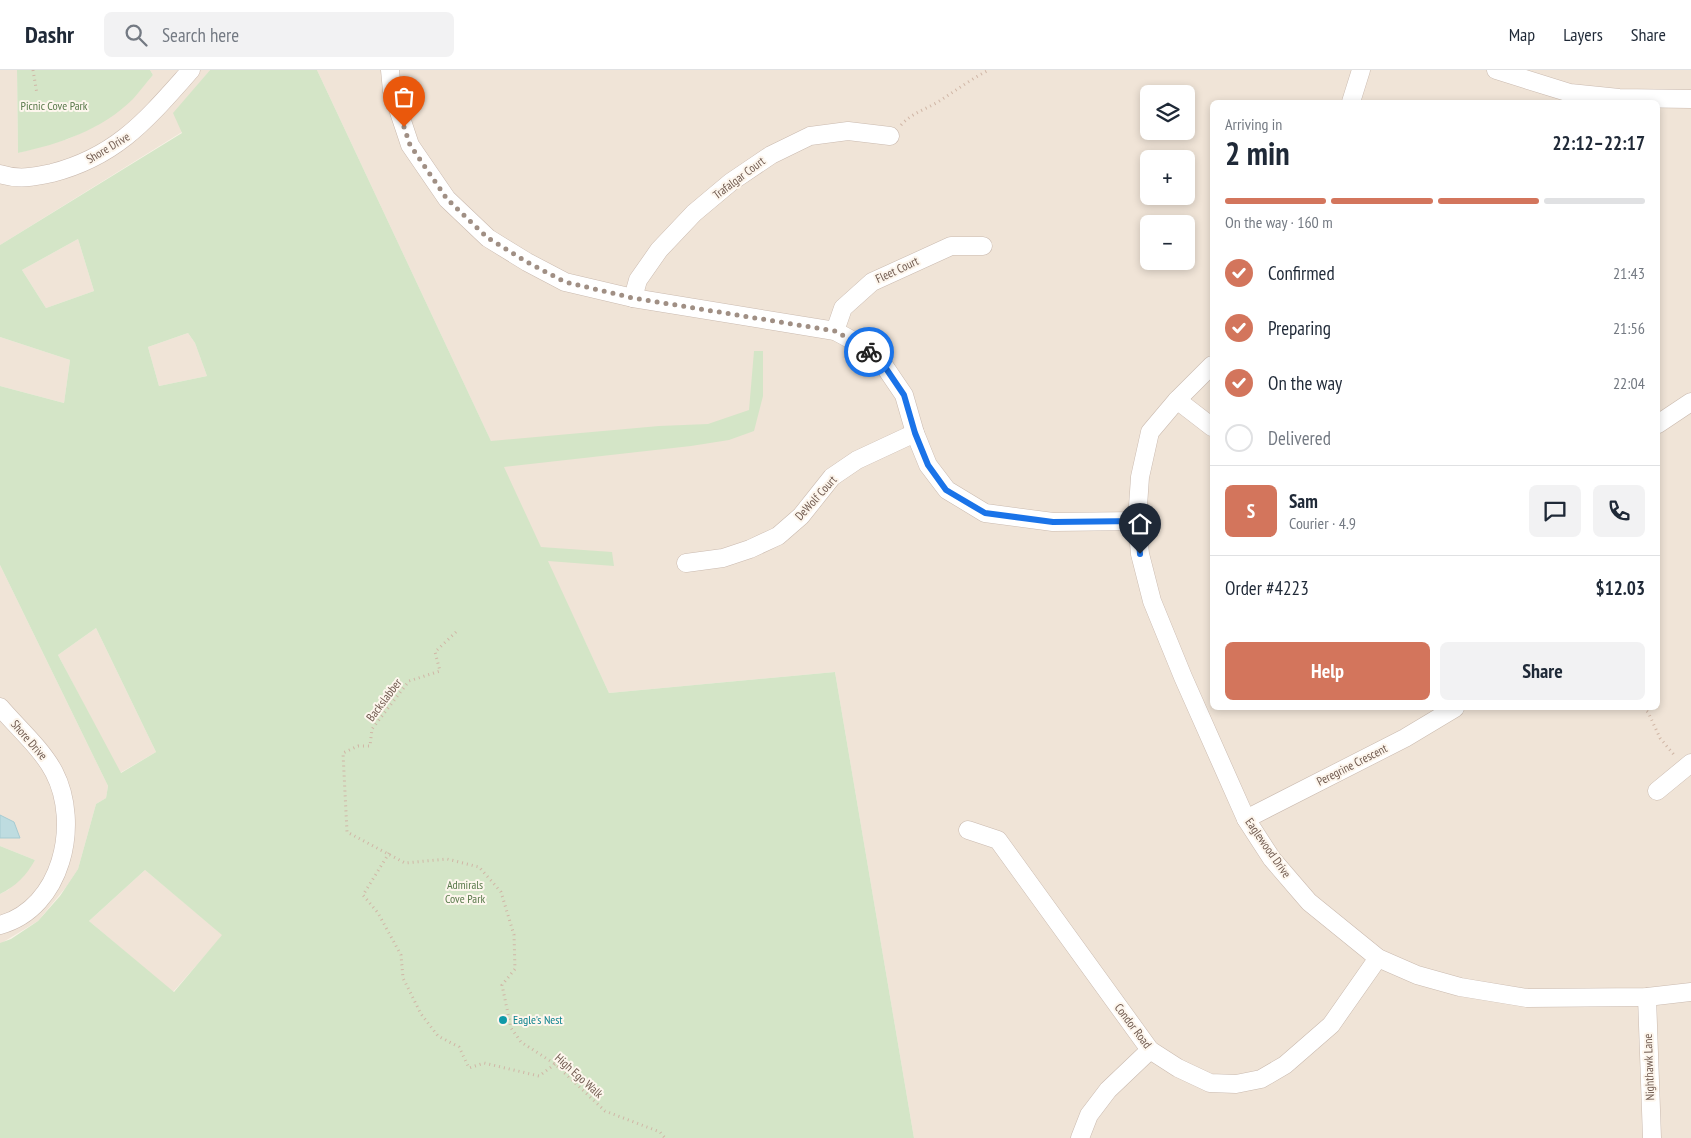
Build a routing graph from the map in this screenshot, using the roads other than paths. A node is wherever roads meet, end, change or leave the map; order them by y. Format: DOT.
graph roads {
  1 [pos="191,70"];
  2 [pos="390,70"];
  3 [pos="1361,70"];
  4 [pos="1496,70"];
  5 [pos="1691,99"];
  6 [pos="1352,100"];
  7 [pos="890,136"];
  8 [pos="0,174"];
  9 [pos="983,246"];
  10 [pos="633,298"];
  11 [pos="835,331"];
  12 [pos="1210,367"];
  13 [pos="1176,400"];
  14 [pos="1691,402"];
  15 [pos="1660,423"];
  16 [pos="1210,426"];
  17 [pos="915,433"];
  18 [pos="1137,521"];
  19 [pos="686,562"];
  20 [pos="0,707"];
  21 [pos="1452,710"];
  22 [pos="1688,765"];
  23 [pos="1657,791"];
  24 [pos="1246,819"];
  25 [pos="968,830"];
  26 [pos="0,925"];
  27 [pos="1378,958"];
  28 [pos="1691,992"];
  29 [pos="1648,997"];
  30 [pos="1150,1050"];
  31 [pos="1080,1138"];
  32 [pos="1652,1138"];
  1 -- 8 [label="street, Shore Drive"];
  2 -- 10 [label="street"];
  3 -- 6 [label="street"];
  4 -- 5 [label="street"];
  7 -- 10 [label="street, Trafalgar Court"];
  9 -- 11 [label="street, Fleet Court"];
  10 -- 11 [label="street"];
  11 -- 17 [label="street"];
  12 -- 13 [label="street, Eaglewood Drive"];
  13 -- 16 [label="street"];
  13 -- 18 [label="street, Eaglewood Drive"];
  14 -- 15 [label="street"];
  17 -- 18 [label="street"];
  17 -- 19 [label="street, DeWolf Court"];
  18 -- 24 [label="street, Eaglewood Drive"];
  20 -- 26 [label="street, Shore Drive"];
  21 -- 24 [label="street, Peregrine Crescent"];
  22 -- 23 [label="street"];
  24 -- 27 [label="street, Eaglewood Drive"];
  25 -- 30 [label="street, Condor Road"];
  27 -- 29 [label="street, Eaglewood Drive"];
  27 -- 30 [label="street, Condor Road"];
  28 -- 29 [label="street, Eaglewood Drive"];
  29 -- 32 [label="street, Nighthawk Lane"];
  30 -- 31 [label="street"];
}
